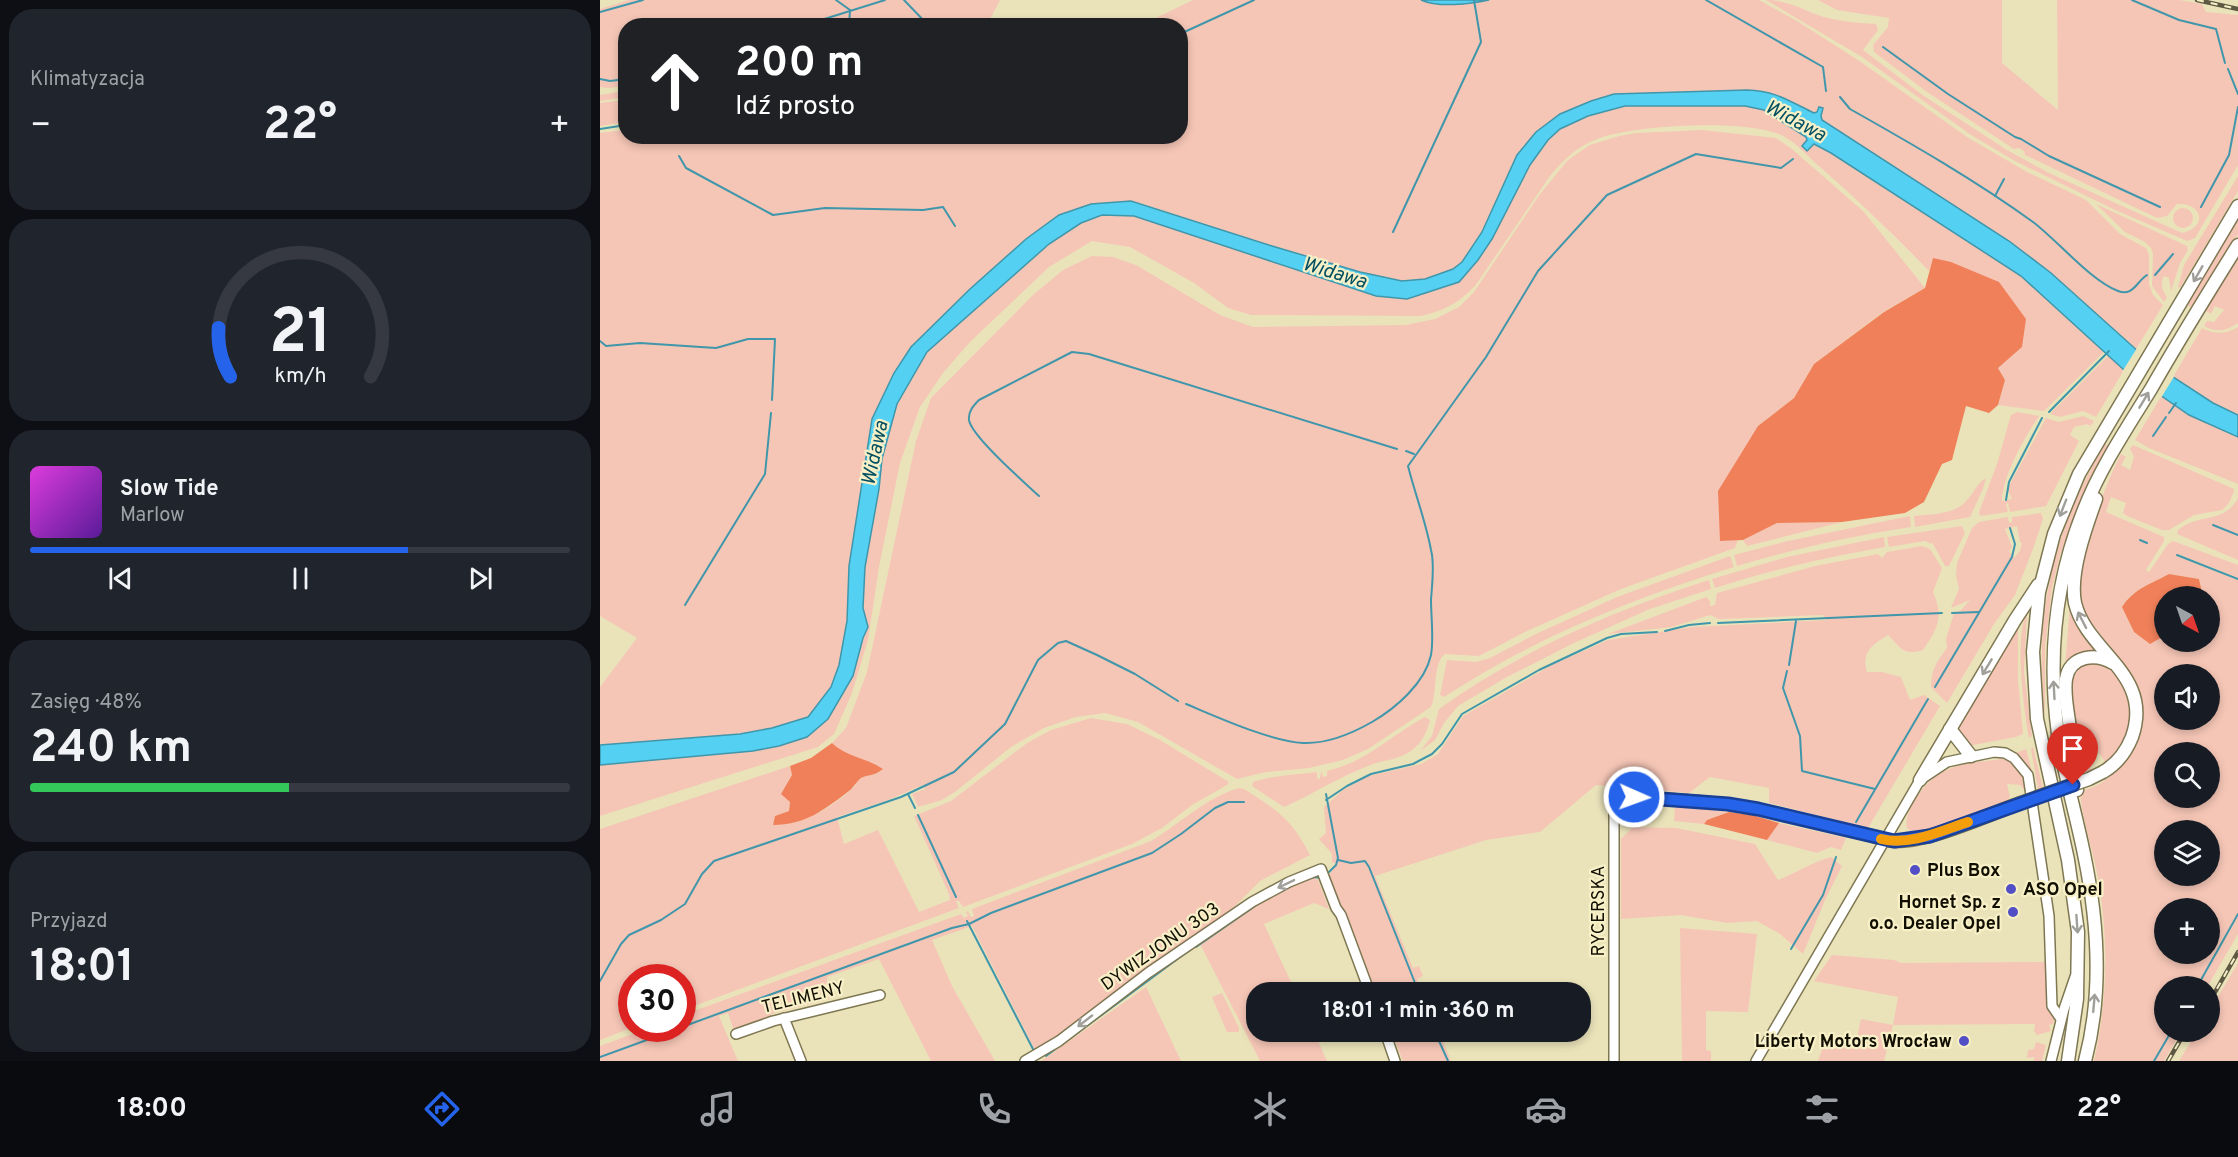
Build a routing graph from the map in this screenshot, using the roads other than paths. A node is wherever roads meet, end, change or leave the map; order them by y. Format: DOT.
graph roads {
  1 [pos="2238,206"];
  2 [pos="2238,245"];
  3 [pos="2113,451"];
  4 [pos="2042,579"];
  5 [pos="2117,666"];
  6 [pos="1950,729"];
  7 [pos="1971,756"];
  8 [pos="1920,780"];
  9 [pos="1897,820"];
  10 [pos="2079,830"];
  11 [pos="1885,840"];
  12 [pos="1910,840"];
  13 [pos="2079,967"];
  14 [pos="1366,982"];
  15 [pos="880,995"];
  16 [pos="784,1018"];
  17 [pos="2061,1019"];
  18 [pos="736,1034"];
  19 [pos="1388,1042"];
  20 [pos="801,1061"];
  21 [pos="1025,1061"];
  22 [pos="1395,1061"];
  23 [pos="1614,1061"];
  24 [pos="1756,1061"];
  25 [pos="2051,1061"];
  26 [pos="2068,1061"];
  27 [pos="2085,1061"];
  1 -- 4 [label="main road, one-way"];
  3 -- 2 [label="main road, one-way"];
  5 -- 3 [label="main road, one-way"];
  10 -- 3 [label="main road, one-way"];
  4 -- 6 [label="main road, one-way"];
  4 -- 13 [label="main road, one-way"];
  5 -- 10 [label="main road"];
  5 -- 12 [label="main road, bridge"];
  6 -- 7 [label="main road"];
  6 -- 8 [label="main road"];
  7 -- 8 [label="street"];
  7 -- 17 [label="street"];
  8 -- 9 [label="street"];
  9 -- 11 [label="street"];
  9 -- 12 [label="street"];
  27 -- 10 [label="main road, one-way"];
  11 -- 12 [label="main road"];
  11 -- 23 [label="street, RYCERSKA"];
  11 -- 24 [label="street"];
  13 -- 17 [label="street"];
  13 -- 26 [label="main road"];
  14 -- 21 [label="street, DYWIZJONU 303, one-way"];
  15 -- 16 [label="street, TELIMENY"];
  16 -- 18 [label="street, TELIMENY"];
  16 -- 20 [label="street"];
  17 -- 25 [label="street"];
  19 -- 22 [label="street"];
}
